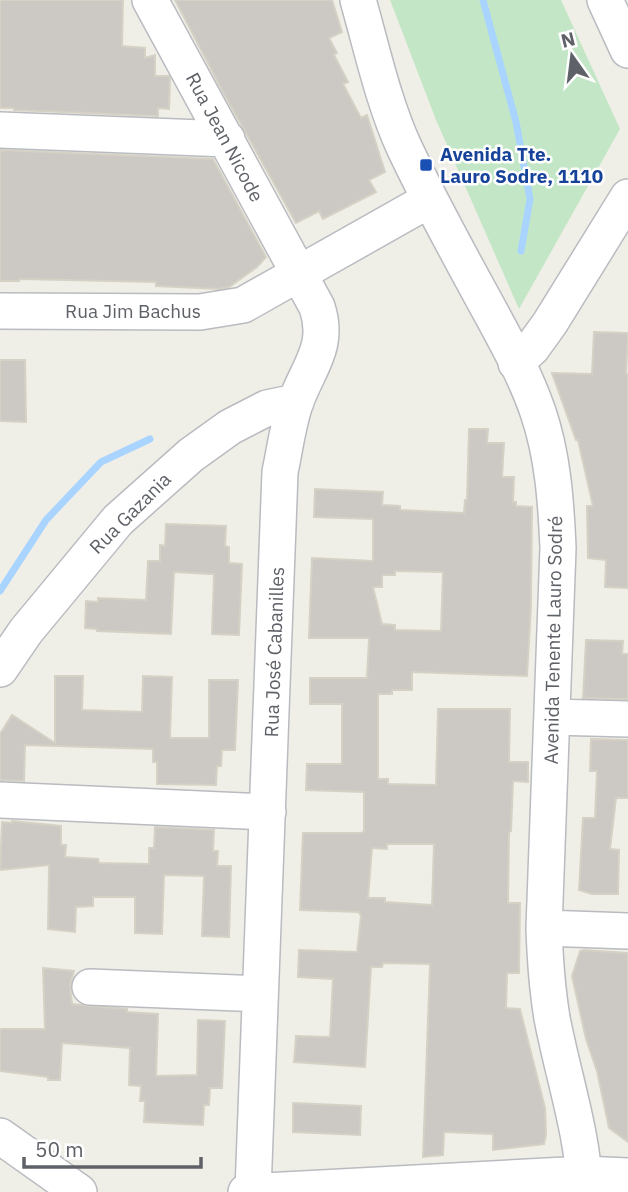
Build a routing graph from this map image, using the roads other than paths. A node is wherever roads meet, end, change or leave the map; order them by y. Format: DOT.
graph roads {
  1 [pos="150,0"];
  2 [pos="358,0"];
  3 [pos="605,0"];
  4 [pos="628,50"];
  5 [pos="0,130"];
  6 [pos="227,139"];
  7 [pos="628,197"];
  8 [pos="429,200"];
  9 [pos="299,275"];
  10 [pos="0,311"];
  11 [pos="516,363"];
  12 [pos="296,402"];
  13 [pos="0,669"];
  14 [pos="552,717"];
  15 [pos="628,719"];
  16 [pos="0,800"];
  17 [pos="268,812"];
  18 [pos="544,928"];
  19 [pos="628,931"];
  20 [pos="90,987"];
  21 [pos="260,994"];
  22 [pos="0,1136"];
  23 [pos="628,1176"];
  24 [pos="585,1183"];
  25 [pos="253,1191"];
  26 [pos="79,1192"];
  27 [pos="246,1192"];
  1 -- 6 [label="street, Rua Jean Nicode"];
  2 -- 8 [label="street, Avenida Tenente Lauro Sodré"];
  3 -- 4 [label="street"];
  5 -- 6 [label="street"];
  6 -- 9 [label="street, Rua Jean Nicode"];
  7 -- 11 [label="street"];
  8 -- 9 [label="street"];
  8 -- 11 [label="street, Avenida Tenente Lauro Sodré"];
  9 -- 10 [label="street, Rua Jim Bachus"];
  9 -- 12 [label="street, Rua José Cabanilles"];
  11 -- 14 [label="street, Avenida Tenente Lauro Sodré"];
  12 -- 13 [label="street, Rua Gazania"];
  12 -- 17 [label="street, Rua José Cabanilles"];
  14 -- 15 [label="street"];
  14 -- 18 [label="street, Avenida Tenente Lauro Sodré"];
  16 -- 17 [label="street"];
  17 -- 21 [label="street, Rua José Cabanilles"];
  18 -- 19 [label="street"];
  18 -- 24 [label="street, Avenida Tenente Lauro Sodré"];
  20 -- 21 [label="street"];
  21 -- 25 [label="street, Rua José Cabanilles"];
  22 -- 26 [label="street"];
  23 -- 24 [label="street"];
  24 -- 25 [label="street"];
  25 -- 27 [label="street"];
}
